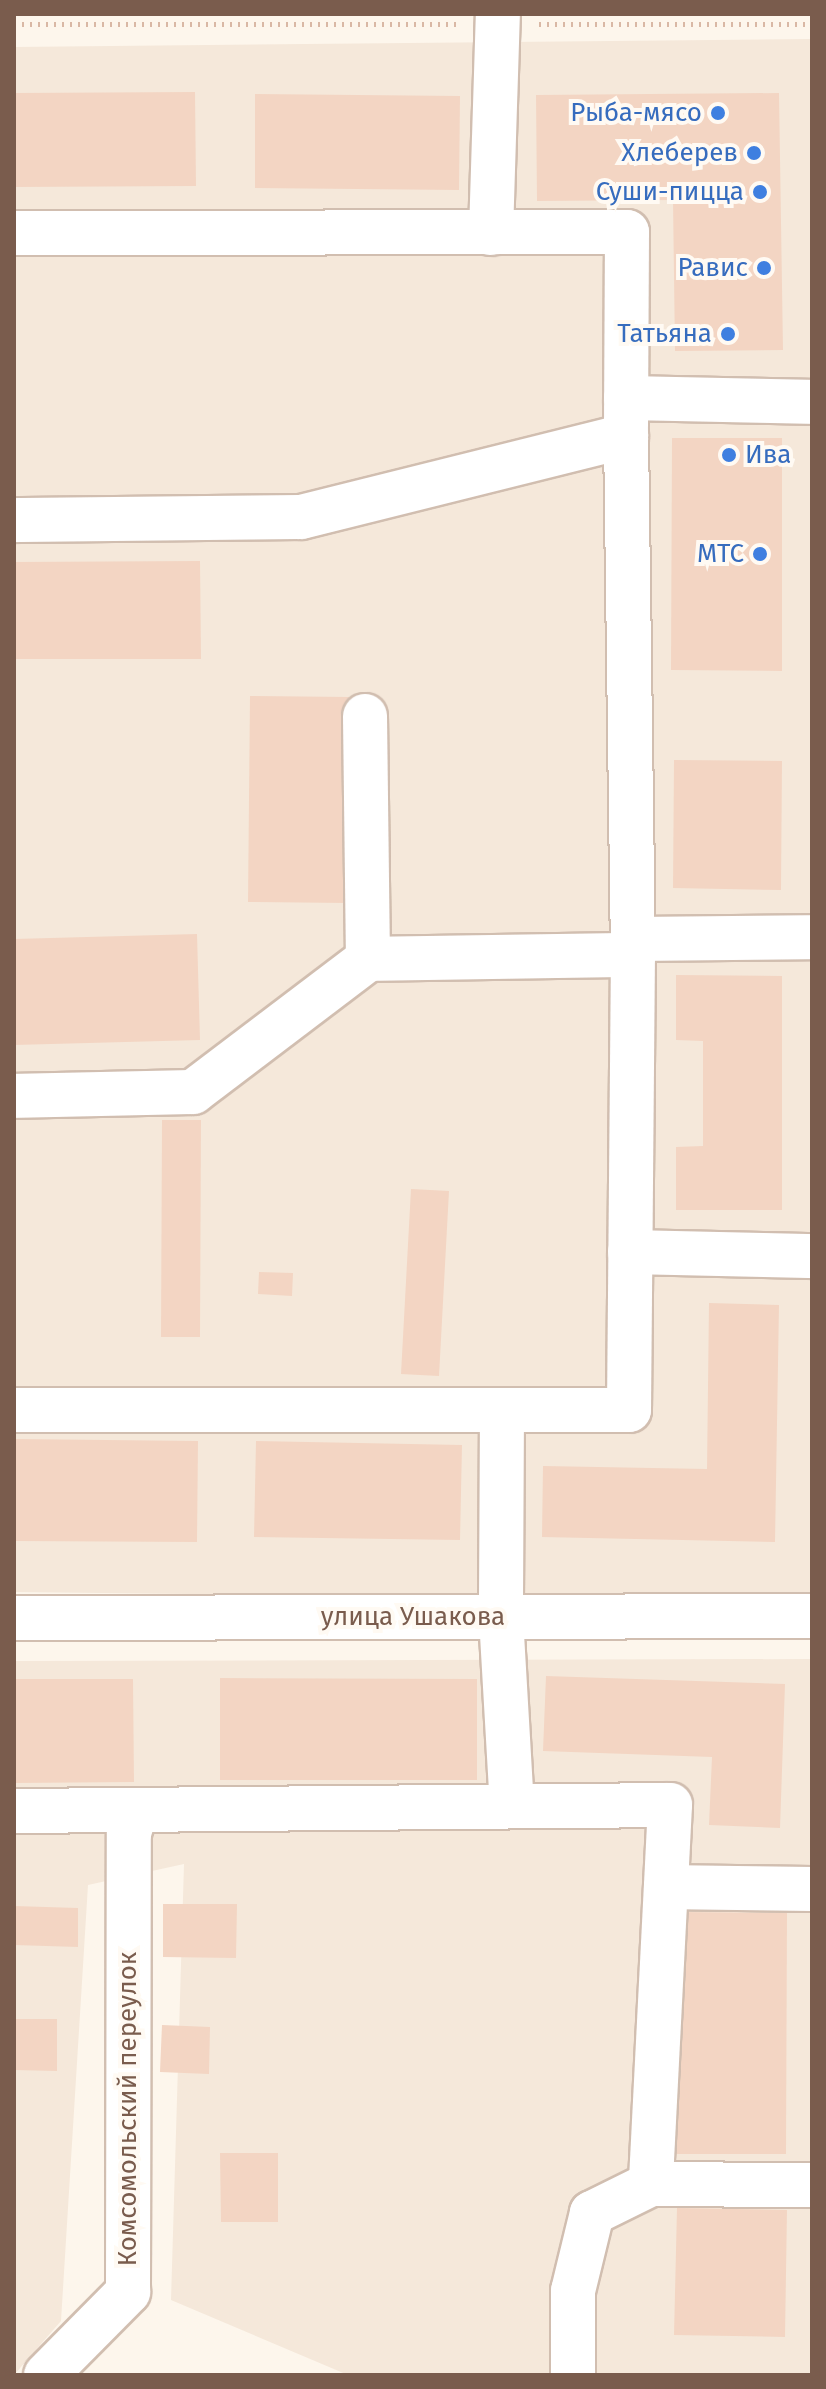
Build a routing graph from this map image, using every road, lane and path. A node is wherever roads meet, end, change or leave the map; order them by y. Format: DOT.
graph roads {
  1 [pos="497,19"];
  2 [pos="14,24"];
  3 [pos="812,24"];
  4 [pos="14,233"];
  5 [pos="491,233"];
  6 [pos="812,402"];
  7 [pos="626,417"];
  8 [pos="14,520"];
  9 [pos="365,716"];
  10 [pos="812,937"];
  11 [pos="633,947"];
  12 [pos="368,959"];
  13 [pos="14,1096"];
  14 [pos="630,1252"];
  15 [pos="812,1256"];
  16 [pos="14,1410"];
  17 [pos="502,1410"];
  18 [pos="812,1616"];
  19 [pos="501,1617"];
  20 [pos="14,1618"];
  21 [pos="512,1806"];
  22 [pos="136,1810"];
  23 [pos="14,1811"];
  24 [pos="666,1887"];
  25 [pos="812,1889"];
  26 [pos="651,2184"];
  27 [pos="812,2185"];
  28 [pos="46,2375"];
  29 [pos="573,2375"];
  1 -- 2 [label="path"];
  1 -- 3 [label="path"];
  1 -- 5 [label="street"];
  4 -- 5 [label="street"];
  5 -- 7 [label="street"];
  6 -- 7 [label="street"];
  7 -- 8 [label="street"];
  7 -- 11 [label="street"];
  9 -- 12 [label="street"];
  10 -- 11 [label="street"];
  11 -- 12 [label="street"];
  11 -- 14 [label="street"];
  12 -- 13 [label="street"];
  14 -- 15 [label="street"];
  14 -- 17 [label="street"];
  16 -- 17 [label="street"];
  17 -- 19 [label="street"];
  18 -- 19 [label="street, улица Ушакова"];
  19 -- 20 [label="street, улица Ушакова"];
  19 -- 21 [label="street"];
  21 -- 22 [label="street"];
  21 -- 24 [label="street"];
  22 -- 23 [label="street"];
  22 -- 28 [label="street, Комсомольский переулок"];
  24 -- 25 [label="street"];
  24 -- 26 [label="street"];
  26 -- 27 [label="street"];
  26 -- 29 [label="street"];
}
